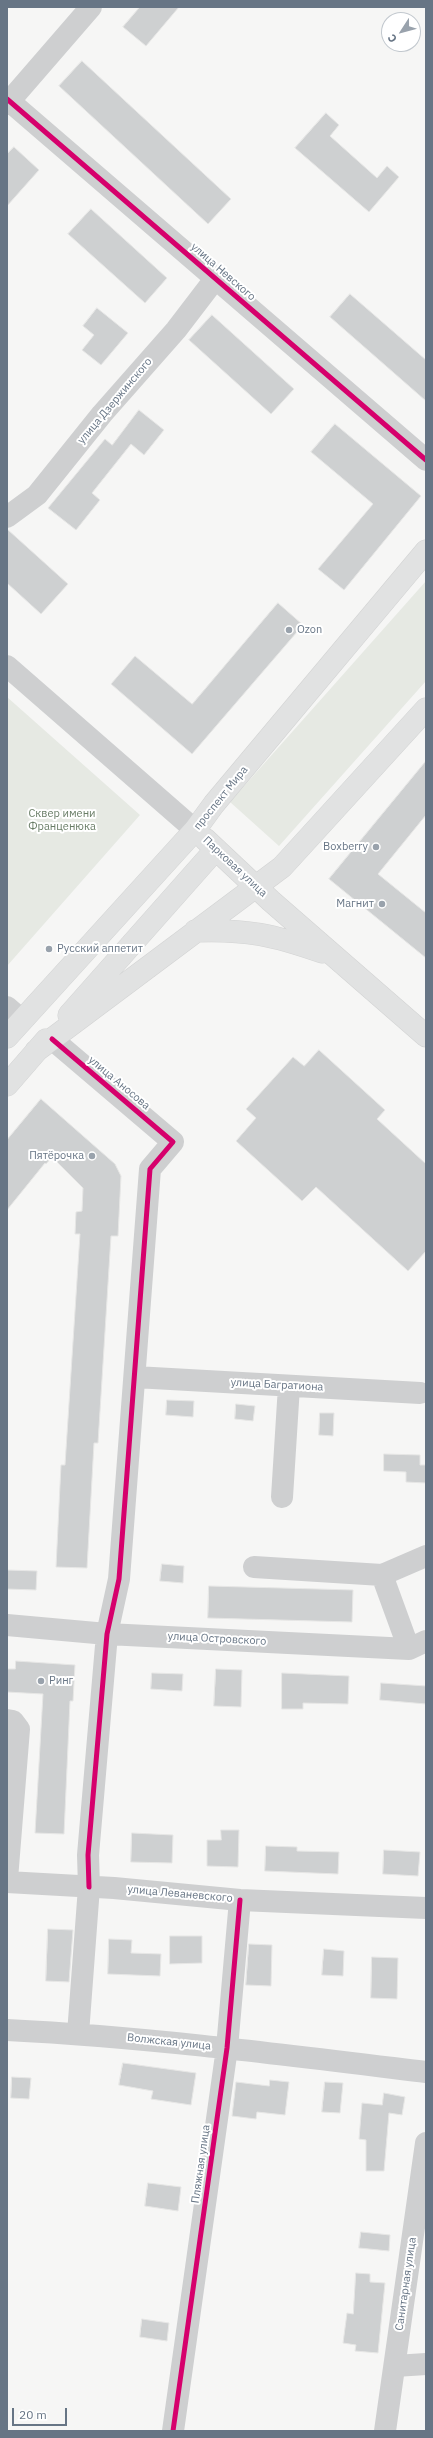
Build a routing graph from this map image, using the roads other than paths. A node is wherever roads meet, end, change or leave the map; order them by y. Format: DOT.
graph roads {
  1 [pos="91,7"];
  2 [pos="8,101"];
  3 [pos="215,278"];
  4 [pos="426,460"];
  5 [pos="7,517"];
  6 [pos="426,551"];
  7 [pos="7,666"];
  8 [pos="426,709"];
  9 [pos="196,830"];
  10 [pos="216,849"];
  11 [pos="255,886"];
  12 [pos="195,931"];
  13 [pos="333,956"];
  14 [pos="14,1013"];
  15 [pos="426,1036"];
  16 [pos="7,1037"];
  17 [pos="44,1045"];
  18 [pos="7,1085"];
  19 [pos="135,1377"];
  20 [pos="289,1386"];
  21 [pos="420,1393"];
  22 [pos="282,1497"];
  23 [pos="426,1556"];
  24 [pos="254,1567"];
  25 [pos="382,1575"];
  26 [pos="7,1625"];
  27 [pos="107,1634"];
  28 [pos="418,1645"];
  29 [pos="7,1720"];
  30 [pos="10,1803"];
  31 [pos="7,1879"];
  32 [pos="7,1882"];
  33 [pos="89,1887"];
  34 [pos="240,1900"];
  35 [pos="426,1908"];
  36 [pos="7,2030"];
  37 [pos="78,2034"];
  38 [pos="227,2048"];
  39 [pos="426,2072"];
  40 [pos="426,2143"];
  41 [pos="426,2364"];
  42 [pos="395,2366"];
  43 [pos="385,2428"];
  44 [pos="173,2431"];
  1 -- 2 [label="street"];
  2 -- 3 [label="street, улица Невского"];
  3 -- 4 [label="street, улица Невского"];
  3 -- 5 [label="street, улица Дзержинского"];
  6 -- 9 [label="main road, проспект Мира"];
  7 -- 9 [label="street, Парковая улица"];
  8 -- 11 [label="main road"];
  9 -- 10 [label="main road, Парковая улица"];
  9 -- 14 [label="main road, проспект Мира"];
  10 -- 11 [label="main road, Парковая улица"];
  10 -- 17 [label="main road"];
  11 -- 12 [label="main road"];
  11 -- 13 [label="main road, Парковая улица"];
  12 -- 13 [label="main road"];
  12 -- 17 [label="main road"];
  13 -- 15 [label="main road, Парковая улица"];
  14 -- 16 [label="main road, проспект Мира"];
  17 -- 18 [label="main road"];
  17 -- 19 [label="street, улица Аносова"];
  19 -- 20 [label="street, улица Багратиона"];
  19 -- 27 [label="street"];
  20 -- 21 [label="street, улица Багратиона"];
  20 -- 22 [label="street"];
  23 -- 25 [label="street"];
  24 -- 25 [label="street"];
  25 -- 28 [label="street"];
  26 -- 27 [label="street, улица Островского"];
  27 -- 28 [label="street, улица Островского"];
  27 -- 33 [label="street"];
  29 -- 30 [label="street"];
  30 -- 31 [label="street"];
  32 -- 33 [label="street, улица Леваневского"];
  33 -- 34 [label="street, улица Леваневского"];
  33 -- 37 [label="street"];
  34 -- 35 [label="street, улица Леваневского"];
  34 -- 38 [label="street, Пляжная улица"];
  36 -- 37 [label="street, Волжская улица"];
  37 -- 38 [label="street, Волжская улица"];
  38 -- 39 [label="street, Волжская улица"];
  38 -- 44 [label="street, Пляжная улица"];
  40 -- 42 [label="street, Санитарная улица"];
  41 -- 42 [label="street"];
  42 -- 43 [label="street, Санитарная улица"];
}
